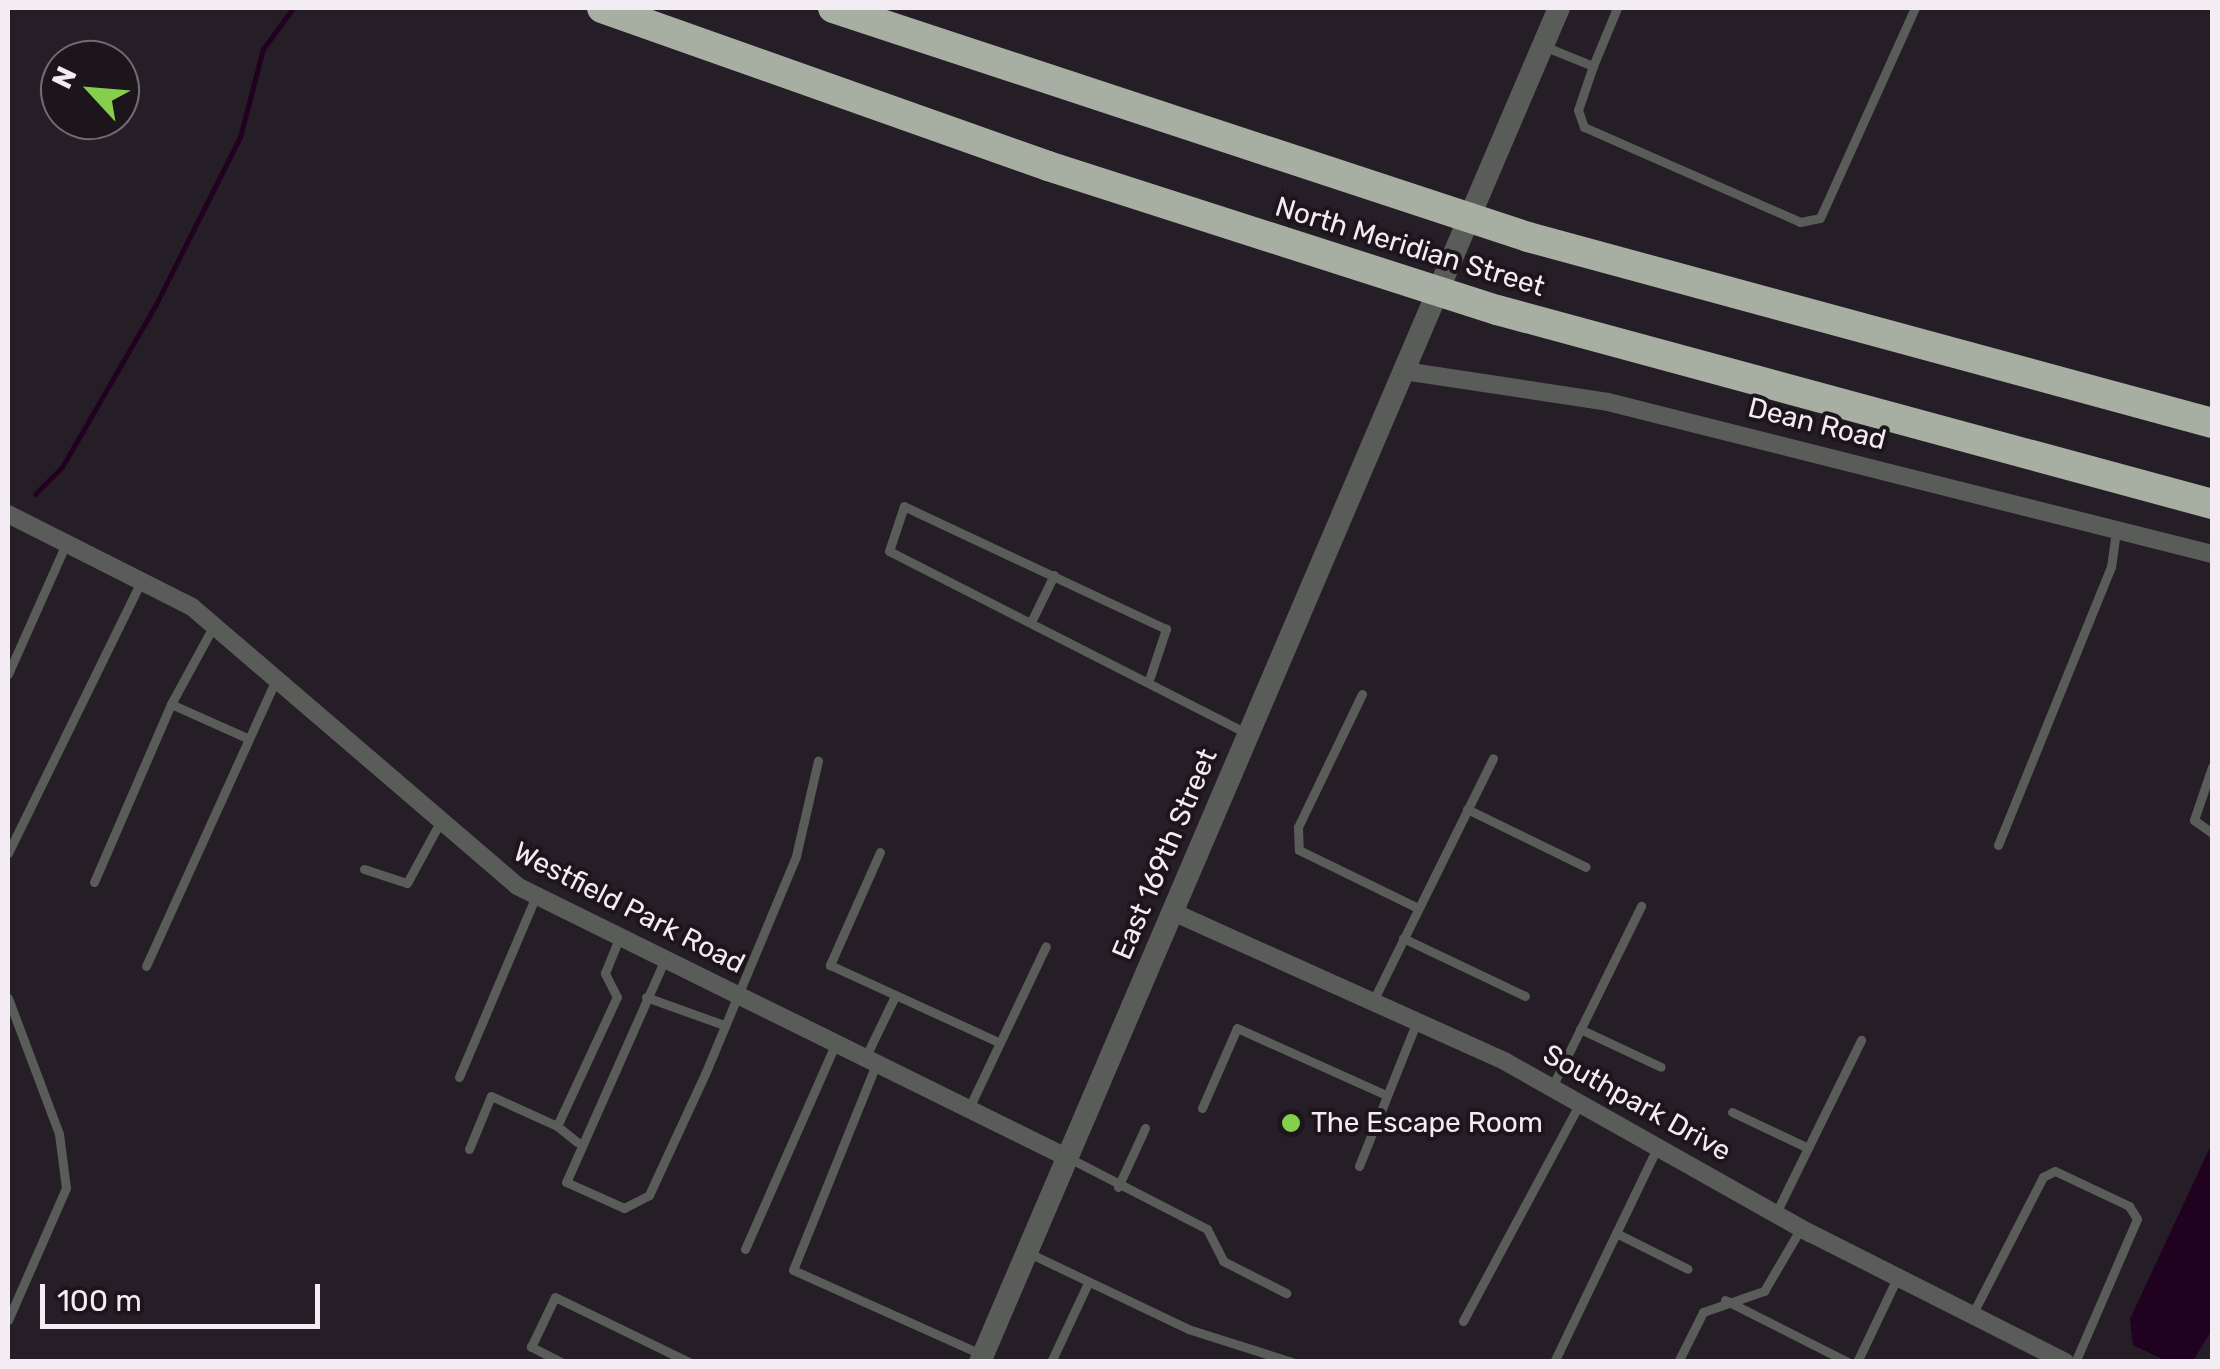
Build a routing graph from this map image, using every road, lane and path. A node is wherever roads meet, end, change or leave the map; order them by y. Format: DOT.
graph roads {
  1 [pos="602,8"];
  2 [pos="833,8"];
  3 [pos="1559,8"];
  4 [pos="1617,8"];
  5 [pos="1915,8"];
  6 [pos="1543,46"];
  7 [pos="1592,66"];
  8 [pos="1404,371"];
  9 [pos="2212,423"];
  10 [pos="2212,504"];
  11 [pos="8,514"];
  12 [pos="2116,529"];
  13 [pos="67,542"];
  14 [pos="2212,554"];
  15 [pos="1054,575"];
  16 [pos="142,580"];
  17 [pos="1032,620"];
  18 [pos="214,625"];
  19 [pos="8,674"];
  20 [pos="1150,677"];
  21 [pos="276,680"];
  22 [pos="1362,694"];
  23 [pos="171,704"];
  24 [pos="1248,734"];
  25 [pos="247,738"];
  26 [pos="1493,758"];
  27 [pos="818,761"];
  28 [pos="2212,766"];
  29 [pos="1468,809"];
  30 [pos="438,826"];
  31 [pos="2212,833"];
  32 [pos="1998,845"];
  33 [pos="880,852"];
  34 [pos="8,853"];
  35 [pos="1586,867"];
  36 [pos="364,869"];
  37 [pos="94,882"];
  38 [pos="536,896"];
  39 [pos="1641,906"];
  40 [pos="1418,908"];
  41 [pos="1173,912"];
  42 [pos="619,937"];
  43 [pos="1403,938"];
  44 [pos="1046,946"];
  45 [pos="665,959"];
  46 [pos="146,966"];
  47 [pos="736,993"];
  48 [pos="895,996"];
  49 [pos="1526,996"];
  50 [pos="646,997"];
  51 [pos="8,998"];
  52 [pos="1371,1006"];
  53 [pos="721,1024"];
  54 [pos="1415,1026"];
  55 [pos="1580,1029"];
  56 [pos="1861,1040"];
  57 [pos="998,1042"];
  58 [pos="836,1043"];
  59 [pos="872,1059"];
  60 [pos="1661,1067"];
  61 [pos="459,1077"];
  62 [pos="1552,1087"];
  63 [pos="1384,1094"];
  64 [pos="1580,1102"];
  65 [pos="969,1108"];
  66 [pos="1202,1108"];
  67 [pos="1732,1112"];
  68 [pos="557,1126"];
  69 [pos="1145,1128"];
  70 [pos="576,1142"];
  71 [pos="1658,1144"];
  72 [pos="1808,1148"];
  73 [pos="469,1149"];
  74 [pos="1068,1158"];
  75 [pos="1359,1166"];
  76 [pos="1118,1187"];
  77 [pos="1776,1213"];
  78 [pos="1801,1228"];
  79 [pos="1616,1233"];
  80 [pos="745,1250"];
  81 [pos="1028,1252"];
  82 [pos="1688,1269"];
  83 [pos="1897,1278"];
  84 [pos="1088,1282"];
  85 [pos="1286,1292"];
  86 [pos="1725,1300"];
  87 [pos="1972,1316"];
  88 [pos="8,1320"];
  89 [pos="1463,1321"];
  90 [pos="982,1358"];
  91 [pos="561,1362"];
  92 [pos="690,1362"];
  93 [pos="1051,1362"];
  94 [pos="1292,1362"];
  95 [pos="1554,1362"];
  96 [pos="1678,1362"];
  97 [pos="1848,1362"];
  98 [pos="1856,1362"];
  99 [pos="2066,1362"];
  100 [pos="2075,1362"];
  1 -- 10 [label="highway, North Meridian Street"];
  2 -- 9 [label="highway, North Meridian Street"];
  3 -- 6 [label="street, East 169th Street"];
  4 -- 7 [label="lane"];
  5 -- 7 [label="lane"];
  6 -- 7 [label="lane"];
  6 -- 8 [label="street, East 169th Street"];
  8 -- 12 [label="street, Dean Road"];
  8 -- 24 [label="street, East 169th Street"];
  11 -- 13 [label="street, Westfield Park Road"];
  12 -- 14 [label="street, Dean Road"];
  12 -- 32 [label="lane"];
  13 -- 16 [label="street, Westfield Park Road"];
  13 -- 19 [label="lane"];
  15 -- 17 [label="lane"];
  15 -- 17 [label="lane"];
  15 -- 20 [label="lane"];
  16 -- 18 [label="street, Westfield Park Road"];
  16 -- 34 [label="lane"];
  17 -- 20 [label="lane"];
  18 -- 21 [label="street, Westfield Park Road"];
  18 -- 23 [label="lane"];
  20 -- 24 [label="lane"];
  21 -- 25 [label="lane"];
  21 -- 30 [label="street, Westfield Park Road"];
  22 -- 40 [label="lane"];
  23 -- 25 [label="lane"];
  23 -- 37 [label="lane"];
  24 -- 41 [label="street, East 169th Street"];
  25 -- 46 [label="lane"];
  26 -- 29 [label="lane"];
  27 -- 47 [label="lane"];
  28 -- 31 [label="lane"];
  29 -- 35 [label="lane"];
  29 -- 40 [label="lane"];
  30 -- 36 [label="lane"];
  30 -- 38 [label="street, Westfield Park Road"];
  33 -- 48 [label="lane"];
  38 -- 42 [label="street, Westfield Park Road"];
  38 -- 61 [label="lane"];
  39 -- 55 [label="lane"];
  40 -- 43 [label="lane"];
  41 -- 52 [label="street, Southpark Drive"];
  41 -- 74 [label="street, East 169th Street"];
  42 -- 45 [label="street, Westfield Park Road"];
  42 -- 68 [label="lane"];
  43 -- 49 [label="lane"];
  43 -- 52 [label="lane"];
  44 -- 57 [label="lane"];
  45 -- 47 [label="street, Westfield Park Road"];
  45 -- 50 [label="lane"];
  47 -- 53 [label="lane"];
  47 -- 58 [label="street, Westfield Park Road"];
  48 -- 57 [label="lane"];
  48 -- 59 [label="lane"];
  50 -- 53 [label="lane"];
  50 -- 70 [label="lane"];
  51 -- 88 [label="lane"];
  52 -- 54 [label="street, Southpark Drive"];
  53 -- 70 [label="lane"];
  54 -- 62 [label="street, Southpark Drive"];
  54 -- 63 [label="lane"];
  55 -- 60 [label="lane"];
  55 -- 62 [label="lane"];
  56 -- 72 [label="lane"];
  57 -- 65 [label="lane"];
  58 -- 59 [label="street, Westfield Park Road"];
  58 -- 80 [label="lane"];
  59 -- 65 [label="street, Westfield Park Road"];
  59 -- 90 [label="lane"];
  62 -- 64 [label="street, Southpark Drive"];
  63 -- 66 [label="lane"];
  63 -- 75 [label="lane"];
  64 -- 71 [label="street, Southpark Drive"];
  64 -- 89 [label="lane"];
  65 -- 74 [label="street, Westfield Park Road"];
  67 -- 72 [label="lane"];
  68 -- 70 [label="lane"];
  68 -- 73 [label="lane"];
  69 -- 76 [label="lane"];
  71 -- 77 [label="street, Southpark Drive"];
  71 -- 79 [label="lane"];
  72 -- 77 [label="lane"];
  74 -- 76 [label="lane"];
  74 -- 81 [label="street, East 169th Street"];
  76 -- 85 [label="lane"];
  77 -- 78 [label="street, Southpark Drive"];
  78 -- 83 [label="street, Southpark Drive"];
  78 -- 86 [label="lane"];
  79 -- 82 [label="lane"];
  79 -- 95 [label="lane"];
  81 -- 84 [label="lane"];
  81 -- 90 [label="street, East 169th Street"];
  83 -- 87 [label="street, Southpark Drive"];
  83 -- 98 [label="lane"];
  84 -- 93 [label="lane"];
  84 -- 94 [label="lane"];
  86 -- 96 [label="lane"];
  86 -- 97 [label="lane"];
  87 -- 99 [label="street, Southpark Drive"];
  87 -- 100 [label="lane"];
  91 -- 92 [label="lane"];
}
